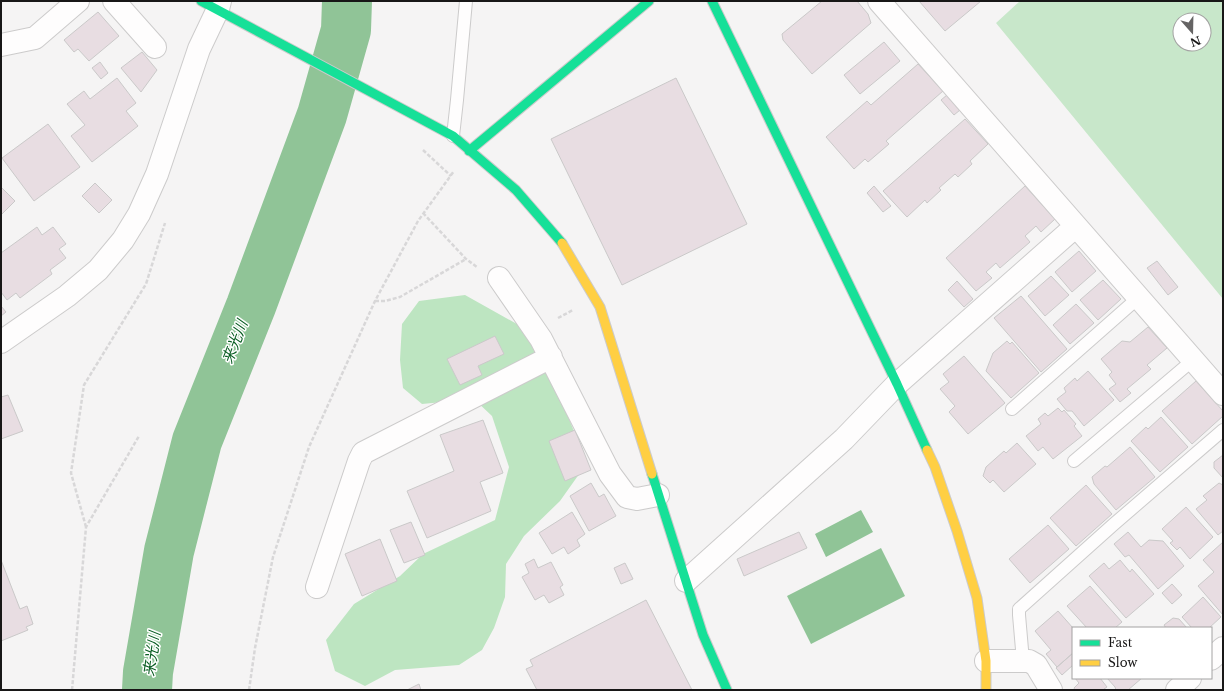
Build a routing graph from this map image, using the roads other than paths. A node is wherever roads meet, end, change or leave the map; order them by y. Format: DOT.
graph roads {
  1 [pos="78,1"];
  2 [pos="114,1"];
  3 [pos="466,1"];
  4 [pos="649,1"];
  5 [pos="712,1"];
  6 [pos="879,1"];
  7 [pos="213,4"];
  8 [pos="1,45"];
  9 [pos="155,47"];
  10 [pos="452,136"];
  11 [pos="469,151"];
  12 [pos="1076,226"];
  13 [pos="498,278"];
  14 [pos="1138,298"];
  15 [pos="1,342"];
  16 [pos="551,357"];
  17 [pos="1193,360"];
  18 [pos="896,384"];
  19 [pos="1223,394"];
  20 [pos="1012,410"];
  21 [pos="1223,430"];
  22 [pos="1074,461"];
  23 [pos="658,495"];
  24 [pos="686,581"];
  25 [pos="317,588"];
  26 [pos="1223,648"];
  27 [pos="1212,658"];
  28 [pos="986,661"];
  29 [pos="1024,661"];
  30 [pos="1189,679"];
  31 [pos="727,690"];
  32 [pos="986,690"];
  33 [pos="1050,690"];
  34 [pos="1177,690"];
  1 -- 8 [label="street"];
  2 -- 9 [label="street"];
  3 -- 10 [label="lane"];
  4 -- 11 [label="street"];
  5 -- 18 [label="street"];
  6 -- 12 [label="street"];
  7 -- 10 [label="street"];
  7 -- 15 [label="street"];
  10 -- 11 [label="street"];
  11 -- 23 [label="street"];
  12 -- 14 [label="street"];
  12 -- 18 [label="street"];
  13 -- 16 [label="street"];
  14 -- 17 [label="street"];
  14 -- 20 [label="lane"];
  16 -- 23 [label="street"];
  16 -- 25 [label="street"];
  17 -- 19 [label="street"];
  17 -- 22 [label="lane"];
  18 -- 24 [label="street"];
  18 -- 28 [label="street"];
  21 -- 29 [label="lane"];
  23 -- 24 [label="street"];
  24 -- 31 [label="street"];
  26 -- 27 [label="street"];
  28 -- 29 [label="street"];
  28 -- 32 [label="street"];
  29 -- 33 [label="street"];
  30 -- 34 [label="street"];
}
